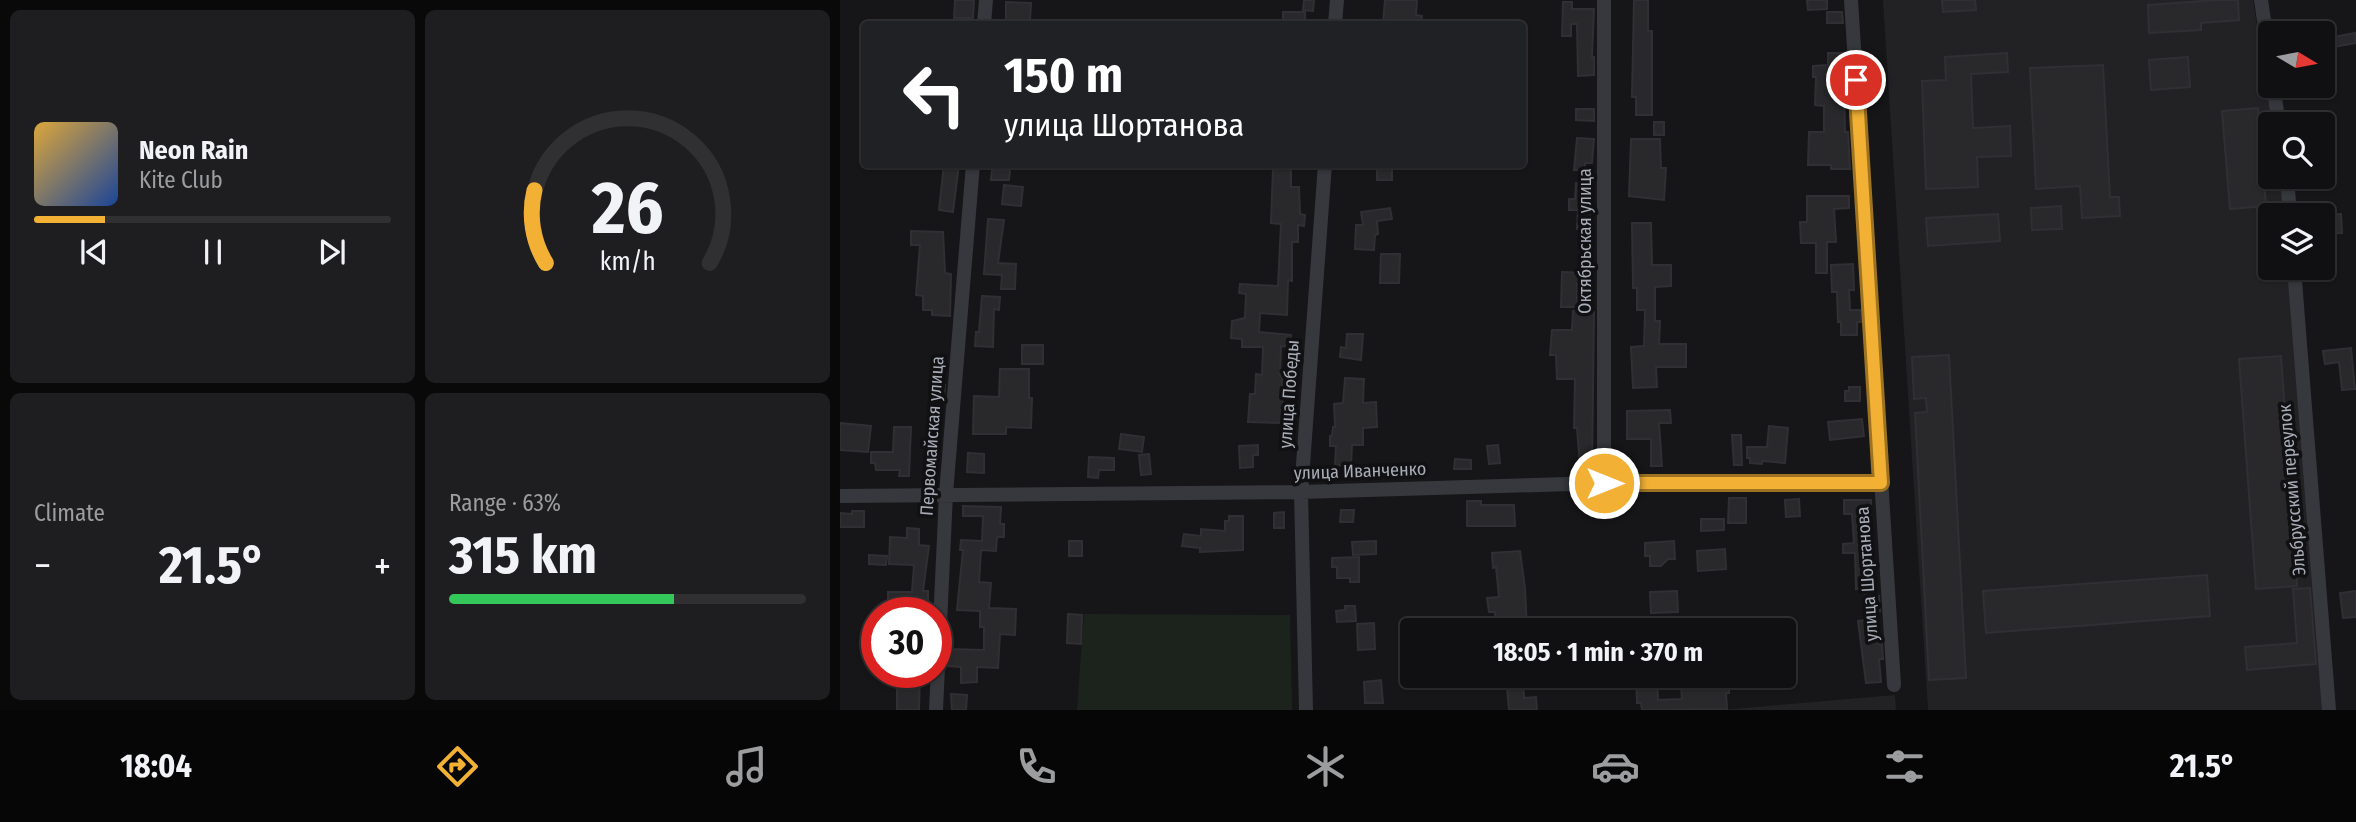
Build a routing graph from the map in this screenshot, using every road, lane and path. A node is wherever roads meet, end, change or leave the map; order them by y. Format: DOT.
graph roads {
  1 [pos="986,0"];
  2 [pos="1337,0"];
  3 [pos="1604,0"];
  4 [pos="1851,0"];
  5 [pos="2261,0"];
  6 [pos="984,21"];
  7 [pos="1335,21"];
  8 [pos="2264,21"];
  9 [pos="973,168"];
  10 [pos="1325,168"];
  11 [pos="2295,280"];
  12 [pos="1604,483"];
  13 [pos="1881,483"];
  14 [pos="1301,492"];
  15 [pos="946,494"];
  16 [pos="840,496"];
  17 [pos="1894,685"];
  18 [pos="936,710"];
  19 [pos="1306,710"];
  20 [pos="2329,710"];
  1 -- 6 [label="street"];
  2 -- 7 [label="street"];
  3 -- 12 [label="street, Октябрьская улица"];
  4 -- 13 [label="street, улица Шортанова"];
  5 -- 8 [label="street"];
  9 -- 15 [label="street, Первомайская улица"];
  10 -- 14 [label="street, улица Победы"];
  11 -- 20 [label="street, Эльбрусский переулок"];
  12 -- 13 [label="street, улица Иванченко"];
  12 -- 14 [label="street, улица Иванченко"];
  13 -- 17 [label="street, улица Шортанова"];
  14 -- 15 [label="street, улица Иванченко"];
  14 -- 19 [label="street, улица Победы"];
  15 -- 16 [label="street, улица Иванченко"];
  15 -- 18 [label="street, Первомайская улица"];
}
